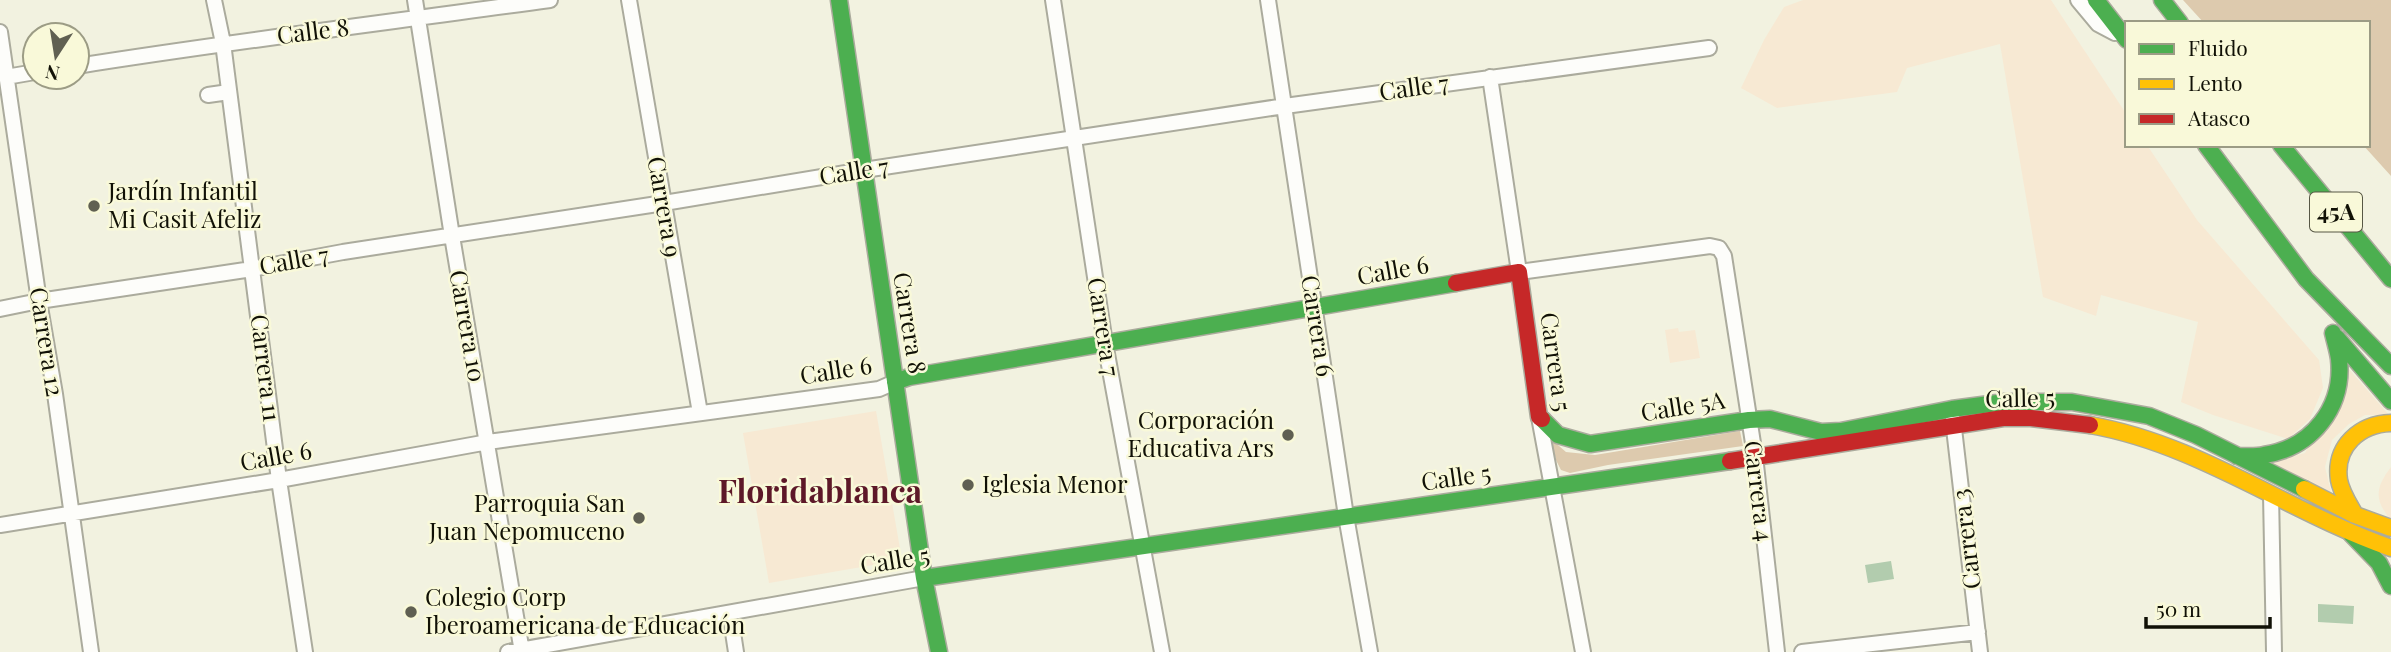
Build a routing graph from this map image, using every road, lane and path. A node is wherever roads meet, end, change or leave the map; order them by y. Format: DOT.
graph roads {
  1 [pos="214,0"];
  2 [pos="415,0"];
  3 [pos="550,0"];
  4 [pos="629,0"];
  5 [pos="839,0"];
  6 [pos="1052,0"];
  7 [pos="1268,0"];
  8 [pos="2078,0"];
  9 [pos="2096,0"];
  10 [pos="2162,0"];
  11 [pos="510,3"];
  12 [pos="418,19"];
  13 [pos="2178,21"];
  14 [pos="0,32"];
  15 [pos="2125,39"];
  16 [pos="2125,39"];
  17 [pos="223,43"];
  18 [pos="1709,48"];
  19 [pos="91,64"];
  20 [pos="21,74"];
  21 [pos="6,77"];
  22 [pos="1490,77"];
  23 [pos="229,92"];
  24 [pos="208,95"];
  25 [pos="1286,106"];
  26 [pos="1074,139"];
  27 [pos="2207,147"];
  28 [pos="2283,147"];
  29 [pos="864,170"];
  30 [pos="664,203"];
  31 [pos="452,236"];
  32 [pos="1718,248"];
  33 [pos="253,269"];
  34 [pos="1519,272"];
  35 [pos="2306,279"];
  36 [pos="2391,279"];
  37 [pos="39,301"];
  38 [pos="1314,307"];
  39 [pos="0,309"];
  40 [pos="2333,333"];
  41 [pos="1105,343"];
  42 [pos="2391,366"];
  43 [pos="895,382"];
  44 [pos="2391,401"];
  45 [pos="1952,409"];
  46 [pos="700,413"];
  47 [pos="1539,417"];
  48 [pos="1749,420"];
  49 [pos="2391,423"];
  50 [pos="1954,427"];
  51 [pos="1842,431"];
  52 [pos="488,442"];
  53 [pos="1755,456"];
  54 [pos="2237,456"];
  55 [pos="279,480"];
  56 [pos="1552,486"];
  57 [pos="2271,494"];
  58 [pos="72,514"];
  59 [pos="2355,515"];
  60 [pos="1346,516"];
  61 [pos="0,525"];
  62 [pos="2391,528"];
  63 [pos="2351,534"];
  64 [pos="1143,546"];
  65 [pos="2391,548"];
  66 [pos="924,579"];
  67 [pos="2391,586"];
  68 [pos="730,613"];
  69 [pos="1978,632"];
  70 [pos="517,651"];
  71 [pos="91,652"];
  72 [pos="306,652"];
  73 [pos="736,652"];
  74 [pos="939,652"];
  75 [pos="1162,652"];
  76 [pos="1370,652"];
  77 [pos="1583,652"];
  78 [pos="1777,652"];
  79 [pos="1802,652"];
  80 [pos="1980,652"];
  81 [pos="2274,652"];
  1 -- 17 [label="street, Carrera 11"];
  2 -- 12 [label="street, Carrera 10"];
  3 -- 11 [label="street, Calle 8"];
  4 -- 30 [label="street, Carrera 9"];
  5 -- 29 [label="main road, Carrera 8"];
  6 -- 26 [label="street, Carrera 7"];
  7 -- 25 [label="street, Carrera 6"];
  8 -- 15 [label="street"];
  9 -- 16 [label="main road"];
  10 -- 13 [label="main road"];
  11 -- 12 [label="street, Calle 8"];
  12 -- 17 [label="street, Calle 8"];
  12 -- 31 [label="street, Carrera 10"];
  14 -- 21 [label="street, Carrera 12"];
  17 -- 19 [label="street, Calle 8"];
  17 -- 23 [label="street, Carrera 11"];
  18 -- 22 [label="street, Calle 7"];
  20 -- 21 [label="street"];
  21 -- 37 [label="street, Carrera 12"];
  22 -- 25 [label="street, Calle 7"];
  22 -- 34 [label="street, Carrera 5"];
  23 -- 24 [label="street"];
  23 -- 33 [label="street, Carrera 11"];
  25 -- 26 [label="street, Calle 7"];
  25 -- 38 [label="street, Carrera 6"];
  26 -- 29 [label="street, Calle 7"];
  26 -- 41 [label="street, Carrera 7"];
  27 -- 35 [label="main road, 45A"];
  28 -- 36 [label="main road, 45A"];
  29 -- 30 [label="street, Calle 7"];
  29 -- 43 [label="main road, Carrera 8"];
  30 -- 31 [label="street, Calle 7"];
  30 -- 46 [label="street, Carrera 9"];
  31 -- 33 [label="street, Calle 7"];
  31 -- 52 [label="street, Carrera 10"];
  32 -- 34 [label="street, Calle 6"];
  32 -- 48 [label="street, Carrera 4"];
  33 -- 37 [label="street, Calle 7"];
  33 -- 55 [label="street, Carrera 11"];
  34 -- 38 [label="main road, Calle 6"];
  34 -- 47 [label="main road, Carrera 5"];
  35 -- 40 [label="main road, 45A"];
  35 -- 42 [label="main road, 45A"];
  37 -- 39 [label="street, Calle 7"];
  37 -- 58 [label="street, Carrera 12"];
  38 -- 41 [label="main road, Calle 6"];
  38 -- 60 [label="street, Carrera 6"];
  40 -- 44 [label="main road, 45A"];
  40 -- 54 [label="main road"];
  41 -- 43 [label="main road, Calle 6"];
  41 -- 64 [label="street, Carrera 7"];
  43 -- 46 [label="street, Calle 6"];
  43 -- 66 [label="main road, Carrera 8"];
  45 -- 50 [label="street, Carrera 3"];
  45 -- 51 [label="main road, Calle 5"];
  45 -- 54 [label="main road, Calle 5"];
  46 -- 52 [label="street, Calle 6"];
  47 -- 48 [label="main road, Calle 5A"];
  47 -- 56 [label="street, Carrera 5"];
  48 -- 51 [label="main road, Calle 5A"];
  48 -- 53 [label="street, Carrera 4"];
  49 -- 59 [label="main road"];
  50 -- 53 [label="main road, Calle 5"];
  50 -- 57 [label="main road, Calle 5"];
  50 -- 69 [label="street, Carrera 3"];
  52 -- 55 [label="street, Calle 6"];
  52 -- 70 [label="street, Carrera 10"];
  53 -- 56 [label="main road, Calle 5"];
  53 -- 78 [label="street, Carrera 4"];
  54 -- 59 [label="main road, Calle 5"];
  55 -- 58 [label="street, Calle 6"];
  55 -- 72 [label="street, Carrera 11"];
  56 -- 60 [label="main road, Calle 5"];
  56 -- 77 [label="street, Carrera 5"];
  57 -- 63 [label="main road, Calle 5"];
  57 -- 81 [label="street"];
  58 -- 61 [label="street, Calle 6"];
  58 -- 71 [label="street, Carrera 12"];
  59 -- 62 [label="main road, Calle 5"];
  60 -- 64 [label="main road, Calle 5"];
  60 -- 76 [label="street, Carrera 6"];
  63 -- 65 [label="main road, Calle 5"];
  63 -- 67 [label="main road"];
  64 -- 66 [label="main road, Calle 5"];
  64 -- 75 [label="street, Carrera 7"];
  66 -- 68 [label="street, Calle 5"];
  66 -- 74 [label="main road, Carrera 8"];
  68 -- 70 [label="street, Calle 5"];
  68 -- 73 [label="street"];
  69 -- 79 [label="street"];
  69 -- 80 [label="street, Carrera 3"];
}
